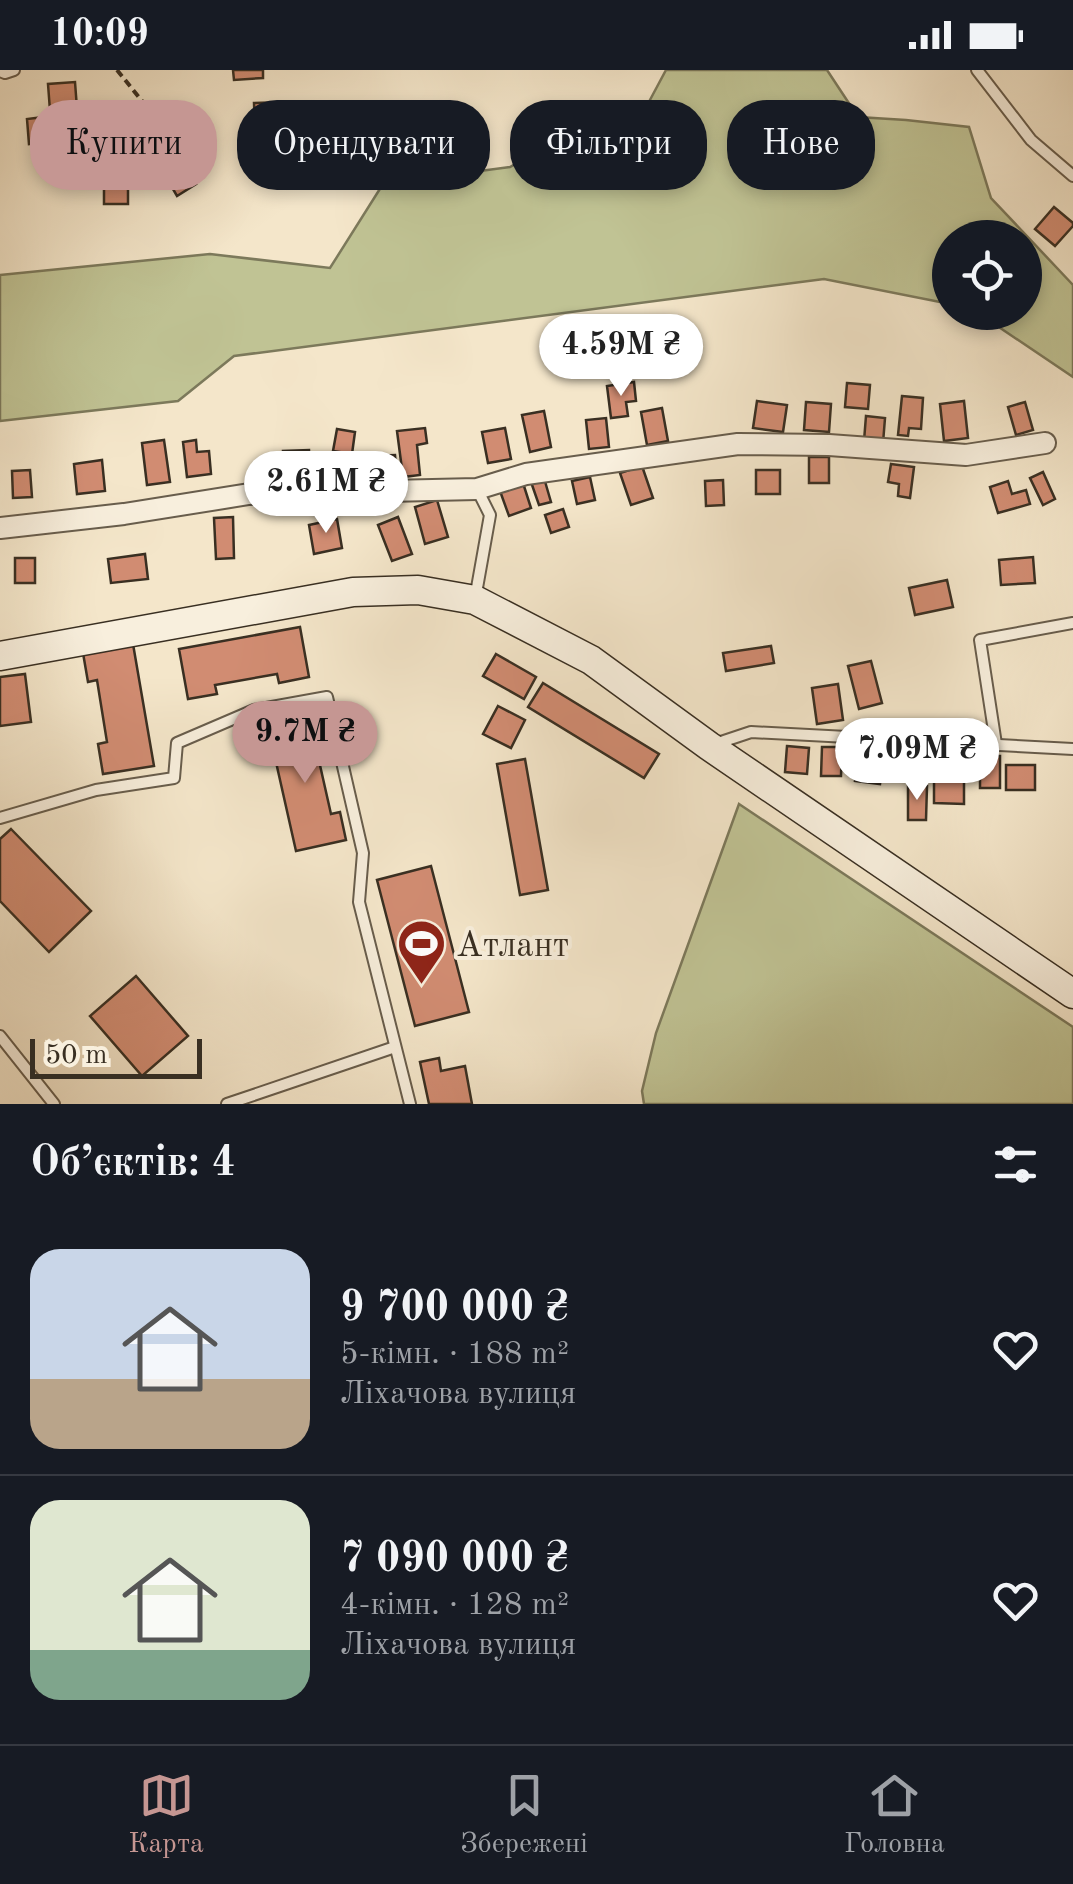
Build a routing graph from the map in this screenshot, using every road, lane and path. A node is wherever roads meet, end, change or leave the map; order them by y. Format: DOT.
graph roads {
  1 [pos="14,70"];
  2 [pos="117,70"];
  3 [pos="977,70"];
  4 [pos="0,71"];
  5 [pos="141,100"];
  6 [pos="1073,176"];
  7 [pos="1045,443"];
  8 [pos="477,490"];
  9 [pos="0,528"];
  10 [pos="476,600"];
  11 [pos="1073,624"];
  12 [pos="0,656"];
  13 [pos="996,744"];
  14 [pos="709,746"];
  15 [pos="1073,748"];
  16 [pos="0,818"];
  17 [pos="1073,994"];
  18 [pos="0,1036"];
  19 [pos="395,1047"];
  20 [pos="54,1104"];
  21 [pos="227,1104"];
  22 [pos="410,1104"];
  1 -- 4 [label="lane"];
  2 -- 5 [label="path"];
  3 -- 6 [label="lane"];
  7 -- 8 [label="street"];
  8 -- 9 [label="street"];
  8 -- 10 [label="lane"];
  10 -- 12 [label="street"];
  10 -- 14 [label="street"];
  11 -- 13 [label="lane"];
  13 -- 14 [label="lane"];
  13 -- 15 [label="lane"];
  14 -- 17 [label="street"];
  16 -- 19 [label="lane"];
  18 -- 20 [label="lane"];
  19 -- 21 [label="lane"];
  19 -- 22 [label="lane"];
}
